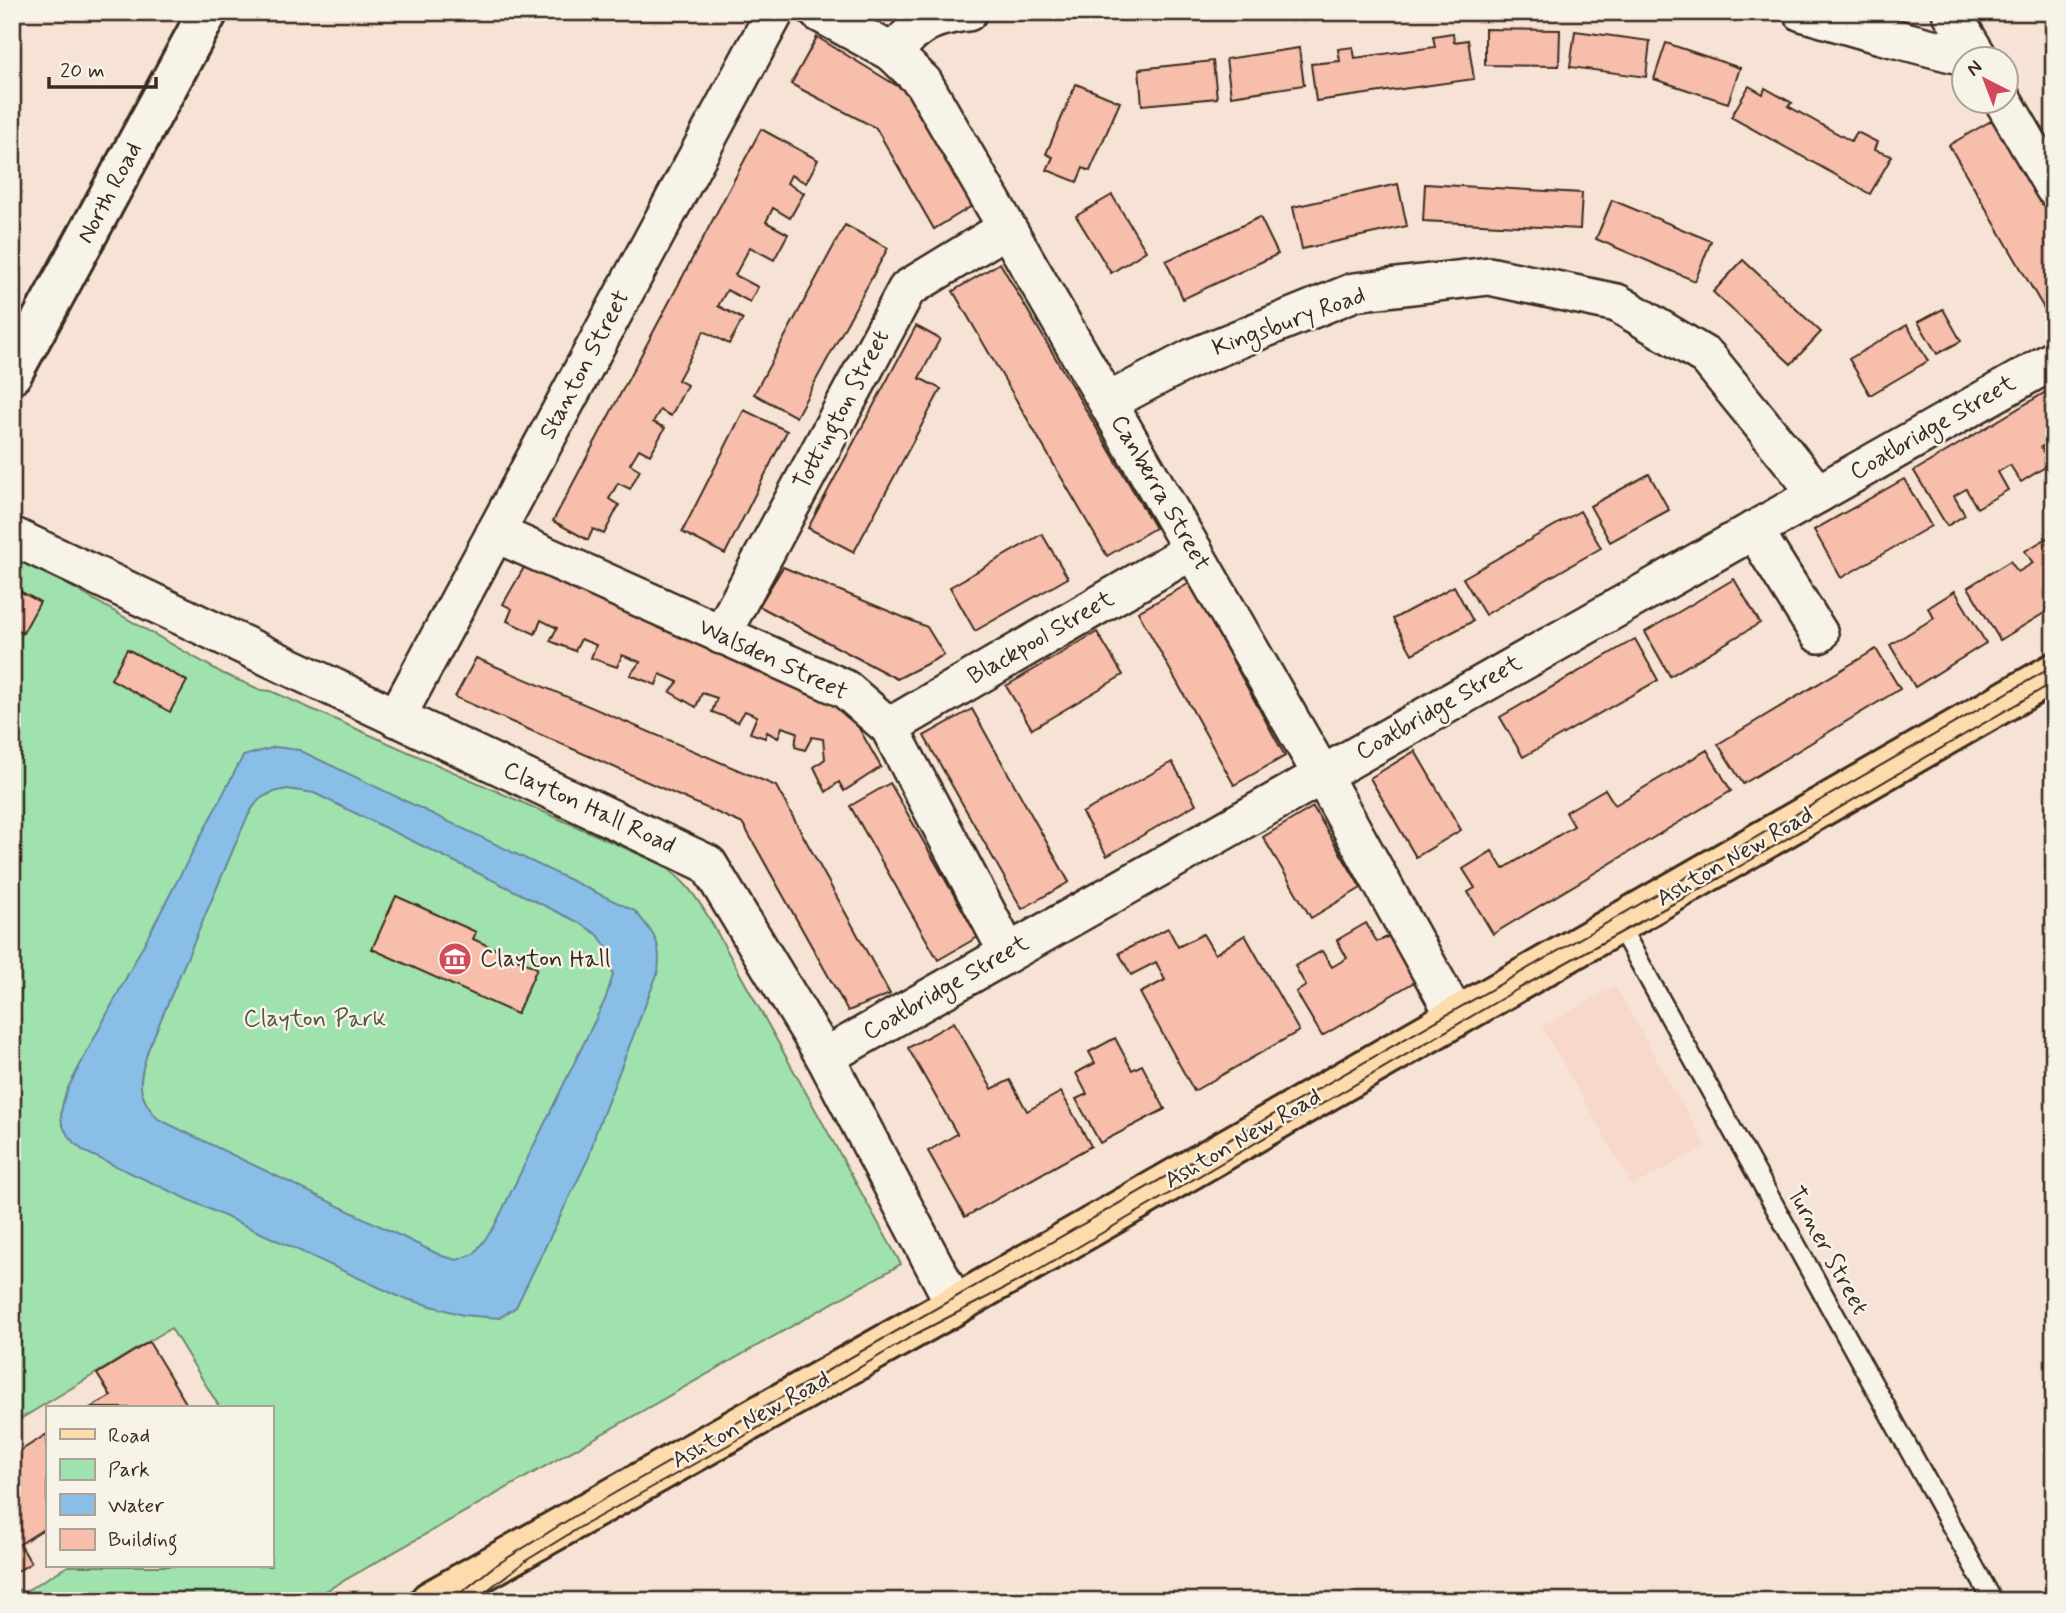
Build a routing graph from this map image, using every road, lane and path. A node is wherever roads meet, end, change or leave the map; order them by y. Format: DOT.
graph roads {
  1 [pos="208,12"];
  2 [pos="775,12"];
  3 [pos="968,12"];
  4 [pos="1802,12"];
  5 [pos="1951,12"];
  6 [pos="840,17"];
  7 [pos="1971,46"];
  8 [pos="893,53"];
  9 [pos="1951,53"];
  10 [pos="2012,116"];
  11 [pos="2054,188"];
  12 [pos="1007,228"];
  13 [pos="2054,360"];
  14 [pos="12,374"];
  15 [pos="1108,402"];
  16 [pos="1818,494"];
  17 [pos="1754,530"];
  18 [pos="495,533"];
  19 [pos="12,536"];
  20 [pos="1194,550"];
  21 [pos="1819,634"];
  22 [pos="721,635"];
  23 [pos="2054,673"];
  24 [pos="396,718"];
  25 [pos="889,727"];
  26 [pos="1322,775"];
  27 [pos="1619,925"];
  28 [pos="1008,953"];
  29 [pos="1456,1017"];
  30 [pos="825,1057"];
  31 [pos="956,1305"];
  32 [pos="430,1601"];
  33 [pos="1993,1601"];
  1 -- 14 [label="street, North Road"];
  2 -- 18 [label="street, Stanton Street"];
  3 -- 8 [label="street"];
  4 -- 9 [label="street"];
  5 -- 7 [label="street"];
  6 -- 8 [label="street, Canberra Street"];
  8 -- 12 [label="street, Canberra Street"];
  10 -- 11 [label="street"];
  12 -- 15 [label="street, Canberra Street"];
  12 -- 22 [label="street, Tottington Street"];
  13 -- 16 [label="street, Coatbridge Street"];
  15 -- 16 [label="street, Kingsbury Road"];
  15 -- 20 [label="street, Canberra Street"];
  16 -- 17 [label="street, Coatbridge Street"];
  17 -- 21 [label="street"];
  17 -- 26 [label="street, Coatbridge Street"];
  18 -- 22 [label="street, Walsden Street"];
  18 -- 24 [label="street, Stanton Street"];
  19 -- 24 [label="street, Clayton Hall Road"];
  20 -- 25 [label="street, Blackpool Street"];
  20 -- 26 [label="street, Canberra Street"];
  22 -- 25 [label="street, Walsden Street"];
  23 -- 27 [label="main road, Ashton New Road"];
  24 -- 30 [label="street, Clayton Hall Road"];
  25 -- 28 [label="street, Walsden Street"];
  26 -- 28 [label="street, Coatbridge Street"];
  26 -- 29 [label="street, Canberra Street"];
  27 -- 29 [label="main road, Ashton New Road"];
  27 -- 33 [label="lane, Turner Street"];
  28 -- 30 [label="street, Coatbridge Street"];
  29 -- 31 [label="main road, Ashton New Road"];
  30 -- 31 [label="street, Clayton Hall Road"];
  31 -- 32 [label="main road, Ashton New Road"];
}
